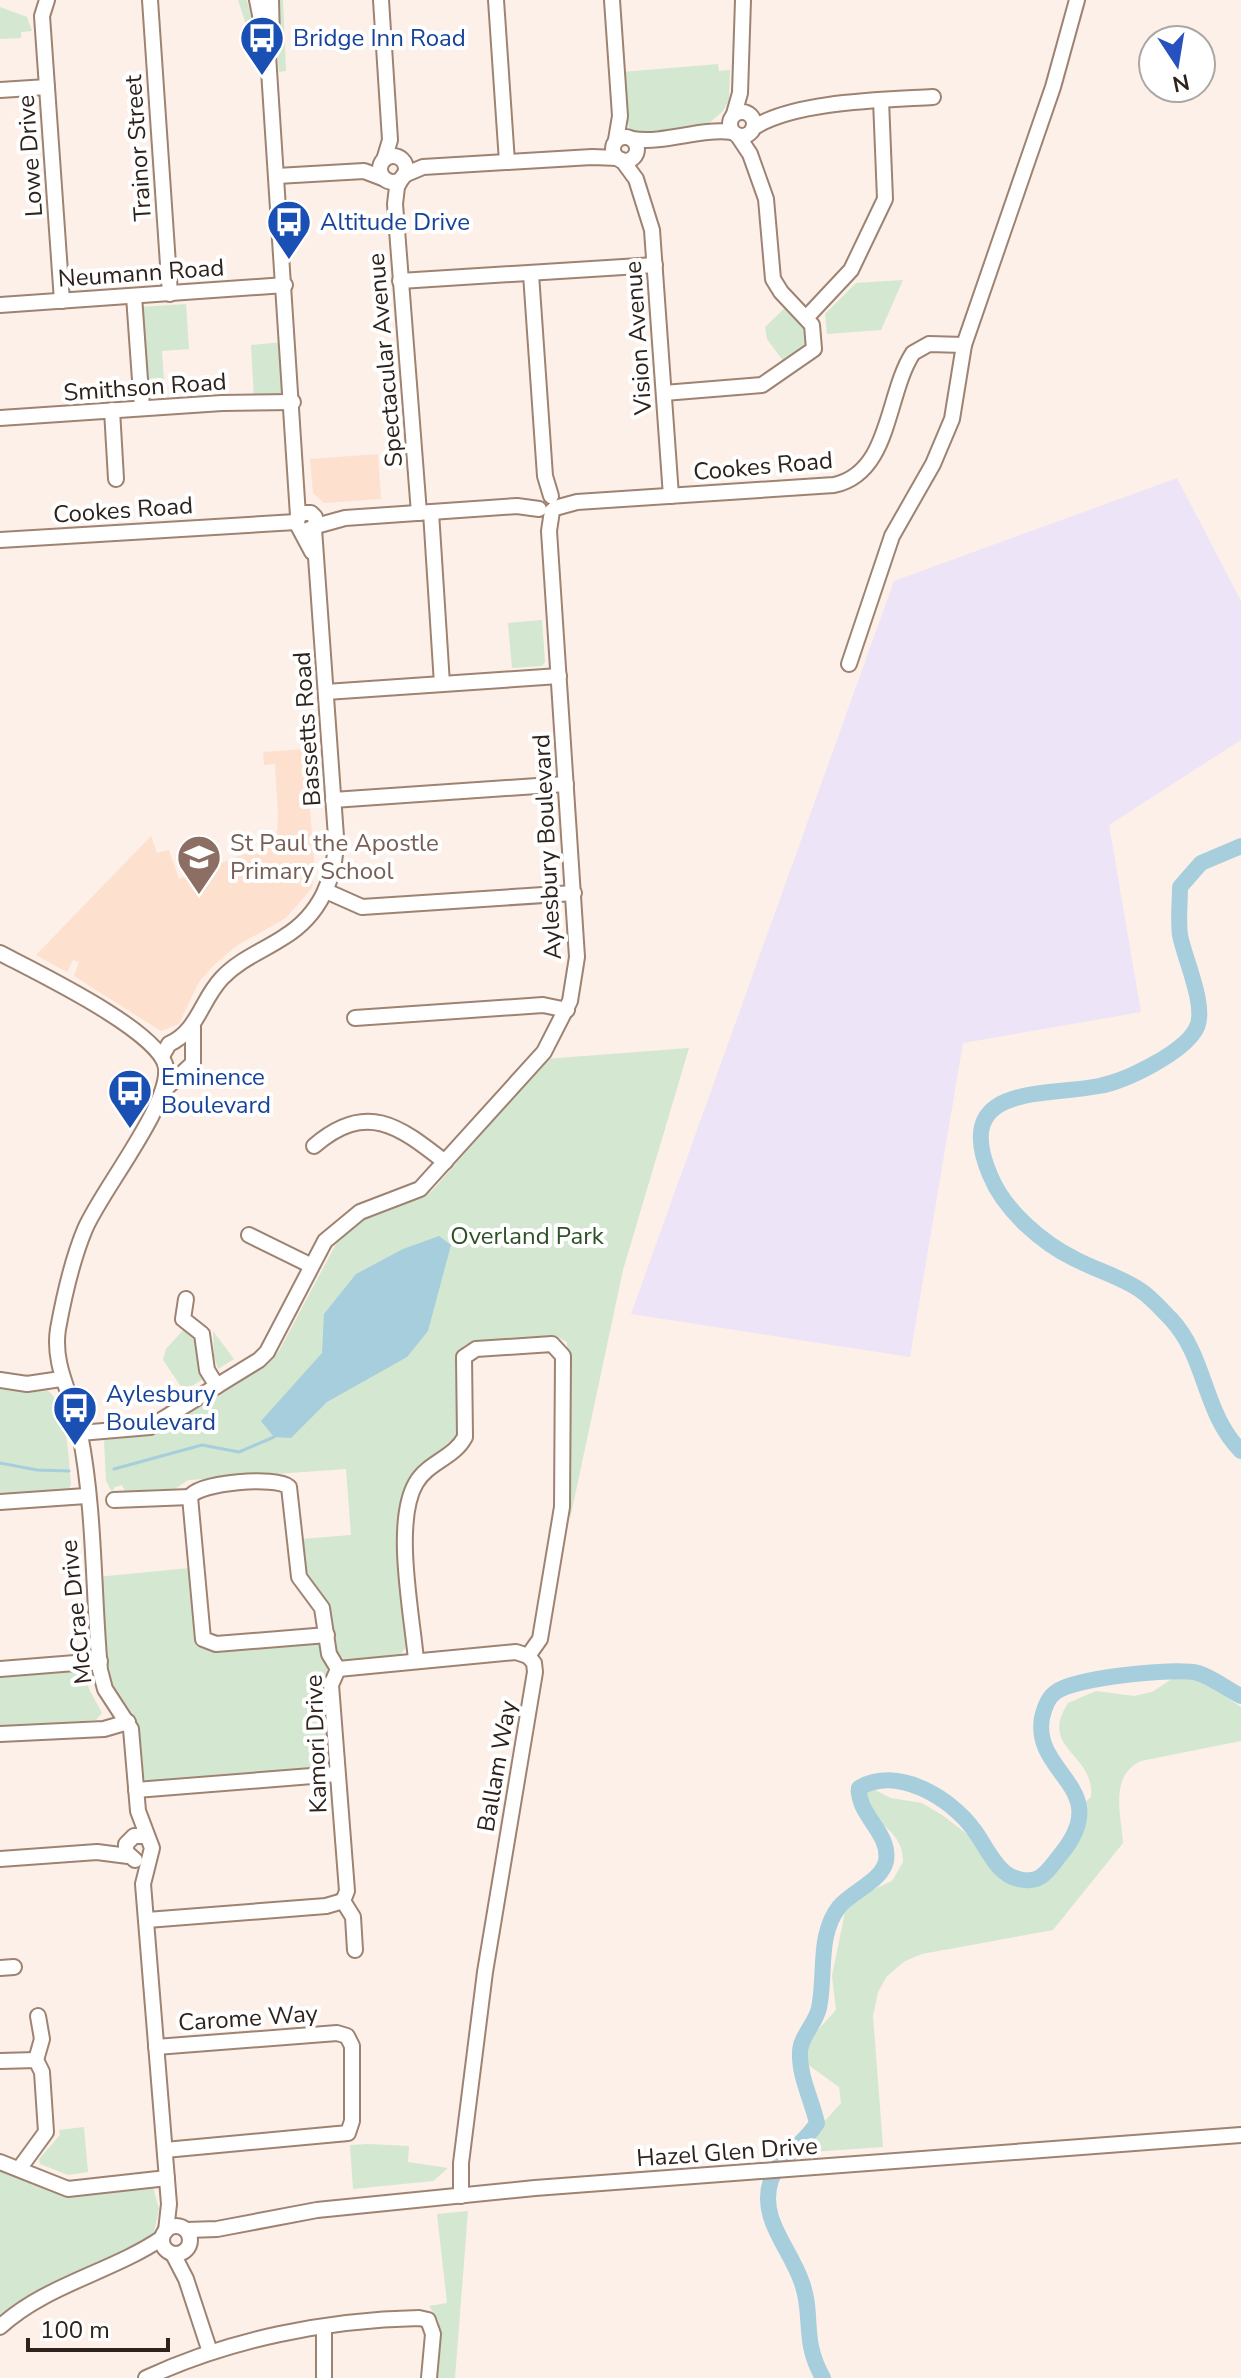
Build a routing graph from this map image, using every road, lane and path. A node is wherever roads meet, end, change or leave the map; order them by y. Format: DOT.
graph roads {
  1 [pos="150,0"];
  2 [pos="254,0"];
  3 [pos="271,0"];
  4 [pos="381,0"];
  5 [pos="496,0"];
  6 [pos="612,0"];
  7 [pos="748,0"];
  8 [pos="1077,0"];
  9 [pos="44,4"];
  10 [pos="268,55"];
  11 [pos="47,87"];
  12 [pos="0,90"];
  13 [pos="933,97"];
  14 [pos="881,100"];
  15 [pos="742,124"];
  16 [pos="390,140"];
  17 [pos="625,148"];
  18 [pos="382,161"];
  19 [pos="507,162"];
  20 [pos="402,168"];
  21 [pos="364,171"];
  22 [pos="277,176"];
  23 [pos="386,180"];
  24 [pos="395,204"];
  25 [pos="655,265"];
  26 [pos="531,274"];
  27 [pos="400,281"];
  28 [pos="285,285"];
  29 [pos="170,294"];
  30 [pos="134,296"];
  31 [pos="62,301"];
  32 [pos="0,305"];
  33 [pos="806,318"];
  34 [pos="964,345"];
  35 [pos="664,393"];
  36 [pos="293,402"];
  37 [pos="142,408"];
  38 [pos="112,410"];
  39 [pos="0,418"];
  40 [pos="116,479"];
  41 [pos="671,496"];
  42 [pos="547,504"];
  43 [pos="425,512"];
  44 [pos="307,522"];
  45 [pos="0,540"];
  46 [pos="849,664"];
  47 [pos="559,676"];
  48 [pos="442,684"];
  49 [pos="326,692"];
  50 [pos="566,784"];
  51 [pos="333,800"];
  52 [pos="326,891"];
  53 [pos="574,893"];
  54 [pos="0,953"];
  55 [pos="567,1010"];
  56 [pos="355,1018"];
  57 [pos="193,1027"];
  58 [pos="193,1050"];
  59 [pos="171,1056"];
  60 [pos="314,1146"];
  61 [pos="445,1162"];
  62 [pos="249,1235"];
  63 [pos="310,1265"];
  64 [pos="186,1299"];
  65 [pos="61,1379"];
  66 [pos="0,1380"];
  67 [pos="217,1386"];
  68 [pos="80,1433"];
  69 [pos="86,1496"];
  70 [pos="190,1497"];
  71 [pos="114,1500"];
  72 [pos="0,1502"];
  73 [pos="327,1635"];
  74 [pos="528,1656"];
  75 [pos="416,1660"];
  76 [pos="100,1661"];
  77 [pos="0,1669"];
  78 [pos="338,1669"];
  79 [pos="124,1716"];
  80 [pos="0,1734"];
  81 [pos="337,1774"];
  82 [pos="136,1790"];
  83 [pos="134,1838"];
  84 [pos="97,1852"];
  85 [pos="129,1857"];
  86 [pos="149,1857"];
  87 [pos="0,1859"];
  88 [pos="143,1884"];
  89 [pos="343,1901"];
  90 [pos="147,1920"];
  91 [pos="355,1950"];
  92 [pos="38,2016"];
  93 [pos="156,2047"];
  94 [pos="36,2060"];
  95 [pos="0,2061"];
  96 [pos="1241,2135"];
  97 [pos="165,2150"];
  98 [pos="0,2162"];
  99 [pos="19,2169"];
  100 [pos="167,2178"];
  101 [pos="461,2196"];
  102 [pos="169,2204"];
  103 [pos="187,2237"];
  104 [pos="167,2243"];
  105 [pos="186,2279"];
  106 [pos="3,2322"];
  107 [pos="324,2327"];
  108 [pos="210,2352"];
  109 [pos="146,2378"];
  110 [pos="324,2378"];
  111 [pos="429,2378"];
  1 -- 29 [label="street, Trainor Street"];
  2 -- 10 [label="street, Bassetts Road"];
  3 -- 10 [label="street, Bassetts Road"];
  4 -- 16 [label="street"];
  5 -- 19 [label="street"];
  6 -- 17 [label="street"];
  7 -- 15 [label="street"];
  8 -- 34 [label="street"];
  9 -- 11 [label="street, Lowe Drive"];
  10 -- 22 [label="street, Bassetts Road"];
  11 -- 12 [label="street"];
  11 -- 31 [label="street, Lowe Drive"];
  13 -- 14 [label="street"];
  14 -- 15 [label="street"];
  14 -- 33 [label="street"];
  15 -- 17 [label="street"];
  15 -- 33 [label="street"];
  16 -- 18 [label="street"];
  16 -- 20 [label="street"];
  17 -- 19 [label="street"];
  17 -- 25 [label="street, Vision Avenue"];
  18 -- 20 [label="street"];
  18 -- 21 [label="street"];
  18 -- 23 [label="street, Spectacular Avenue"];
  19 -- 20 [label="street"];
  20 -- 23 [label="street"];
  20 -- 24 [label="street, Spectacular Avenue"];
  21 -- 22 [label="street"];
  21 -- 23 [label="street"];
  22 -- 28 [label="street, Bassetts Road"];
  23 -- 24 [label="street, Spectacular Avenue"];
  24 -- 27 [label="street, Spectacular Avenue"];
  25 -- 26 [label="street"];
  25 -- 35 [label="street, Vision Avenue"];
  26 -- 27 [label="street"];
  26 -- 42 [label="street, Aylesbury Boulevard"];
  27 -- 43 [label="street, Spectacular Avenue"];
  28 -- 29 [label="street, Neumann Road"];
  28 -- 36 [label="street, Bassetts Road"];
  29 -- 30 [label="street, Neumann Road"];
  30 -- 31 [label="street, Neumann Road"];
  30 -- 37 [label="street"];
  31 -- 32 [label="street, Neumann Road"];
  33 -- 35 [label="street"];
  34 -- 41 [label="street, Cookes Road"];
  34 -- 46 [label="street"];
  35 -- 41 [label="street, Vision Avenue"];
  36 -- 37 [label="street, Smithson Road"];
  36 -- 44 [label="street, Bassetts Road"];
  37 -- 38 [label="street, Smithson Road"];
  38 -- 39 [label="street, Smithson Road"];
  38 -- 40 [label="street"];
  41 -- 42 [label="street, Cookes Road"];
  42 -- 43 [label="street, Cookes Road"];
  42 -- 47 [label="street, Aylesbury Boulevard"];
  43 -- 44 [label="street, Cookes Road"];
  43 -- 48 [label="street, Spectacular Avenue"];
  44 -- 45 [label="street, Cookes Road"];
  44 -- 49 [label="street, Bassetts Road"];
  47 -- 48 [label="street"];
  47 -- 50 [label="street, Aylesbury Boulevard"];
  48 -- 49 [label="street"];
  49 -- 51 [label="street, Bassetts Road"];
  50 -- 51 [label="street"];
  50 -- 53 [label="street, Aylesbury Boulevard"];
  51 -- 52 [label="street, Bassetts Road"];
  52 -- 53 [label="street"];
  52 -- 57 [label="street, Bassetts Road"];
  53 -- 55 [label="street, Aylesbury Boulevard"];
  54 -- 59 [label="street"];
  55 -- 56 [label="street"];
  55 -- 61 [label="street, Aylesbury Boulevard"];
  57 -- 58 [label="street"];
  57 -- 59 [label="street, Bassetts Road"];
  58 -- 59 [label="street"];
  58 -- 59 [label="street, Bassetts Road"];
  59 -- 65 [label="street, Bassetts Road"];
  60 -- 61 [label="street"];
  61 -- 63 [label="street, Aylesbury Boulevard"];
  62 -- 63 [label="street"];
  63 -- 67 [label="street, Aylesbury Boulevard"];
  64 -- 67 [label="street"];
  65 -- 66 [label="street"];
  65 -- 68 [label="street, Bassetts Road"];
  67 -- 68 [label="street, Aylesbury Boulevard"];
  68 -- 69 [label="street, Bassetts Road"];
  69 -- 72 [label="street"];
  69 -- 76 [label="street, McCrae Drive"];
  70 -- 71 [label="street, Kamori Drive"];
  70 -- 73 [label="street, Kamori Drive"];
  70 -- 73 [label="street"];
  73 -- 78 [label="street, Kamori Drive"];
  74 -- 75 [label="street"];
  74 -- 75 [label="street, Ballam Way"];
  74 -- 101 [label="street, Ballam Way"];
  75 -- 78 [label="street"];
  76 -- 77 [label="street"];
  76 -- 79 [label="street, McCrae Drive"];
  78 -- 81 [label="street, Kamori Drive"];
  79 -- 80 [label="street"];
  79 -- 82 [label="street, McCrae Drive"];
  81 -- 82 [label="street"];
  81 -- 89 [label="street, Kamori Drive"];
  82 -- 83 [label="street, McCrae Drive"];
  83 -- 84 [label="street"];
  83 -- 85 [label="street"];
  83 -- 86 [label="street"];
  84 -- 85 [label="street"];
  84 -- 87 [label="street"];
  85 -- 86 [label="street"];
  85 -- 88 [label="street"];
  86 -- 88 [label="street"];
  88 -- 90 [label="street"];
  89 -- 90 [label="street"];
  89 -- 91 [label="street, Kamori Drive"];
  90 -- 93 [label="street"];
  92 -- 94 [label="street"];
  93 -- 97 [label="street"];
  93 -- 97 [label="street, Carome Way"];
  94 -- 95 [label="street"];
  94 -- 99 [label="street"];
  96 -- 101 [label="street, Hazel Glen Drive"];
  97 -- 100 [label="street"];
  98 -- 99 [label="street"];
  99 -- 100 [label="street"];
  100 -- 102 [label="street"];
  101 -- 103 [label="street, Hazel Glen Drive"];
  102 -- 103 [label="street"];
  102 -- 104 [label="street"];
  103 -- 104 [label="street"];
  103 -- 104 [label="street"];
  103 -- 105 [label="street"];
  104 -- 105 [label="street"];
  104 -- 106 [label="street"];
  105 -- 108 [label="street"];
  107 -- 108 [label="street"];
  107 -- 110 [label="street"];
  107 -- 111 [label="street"];
  108 -- 109 [label="street"];
}
